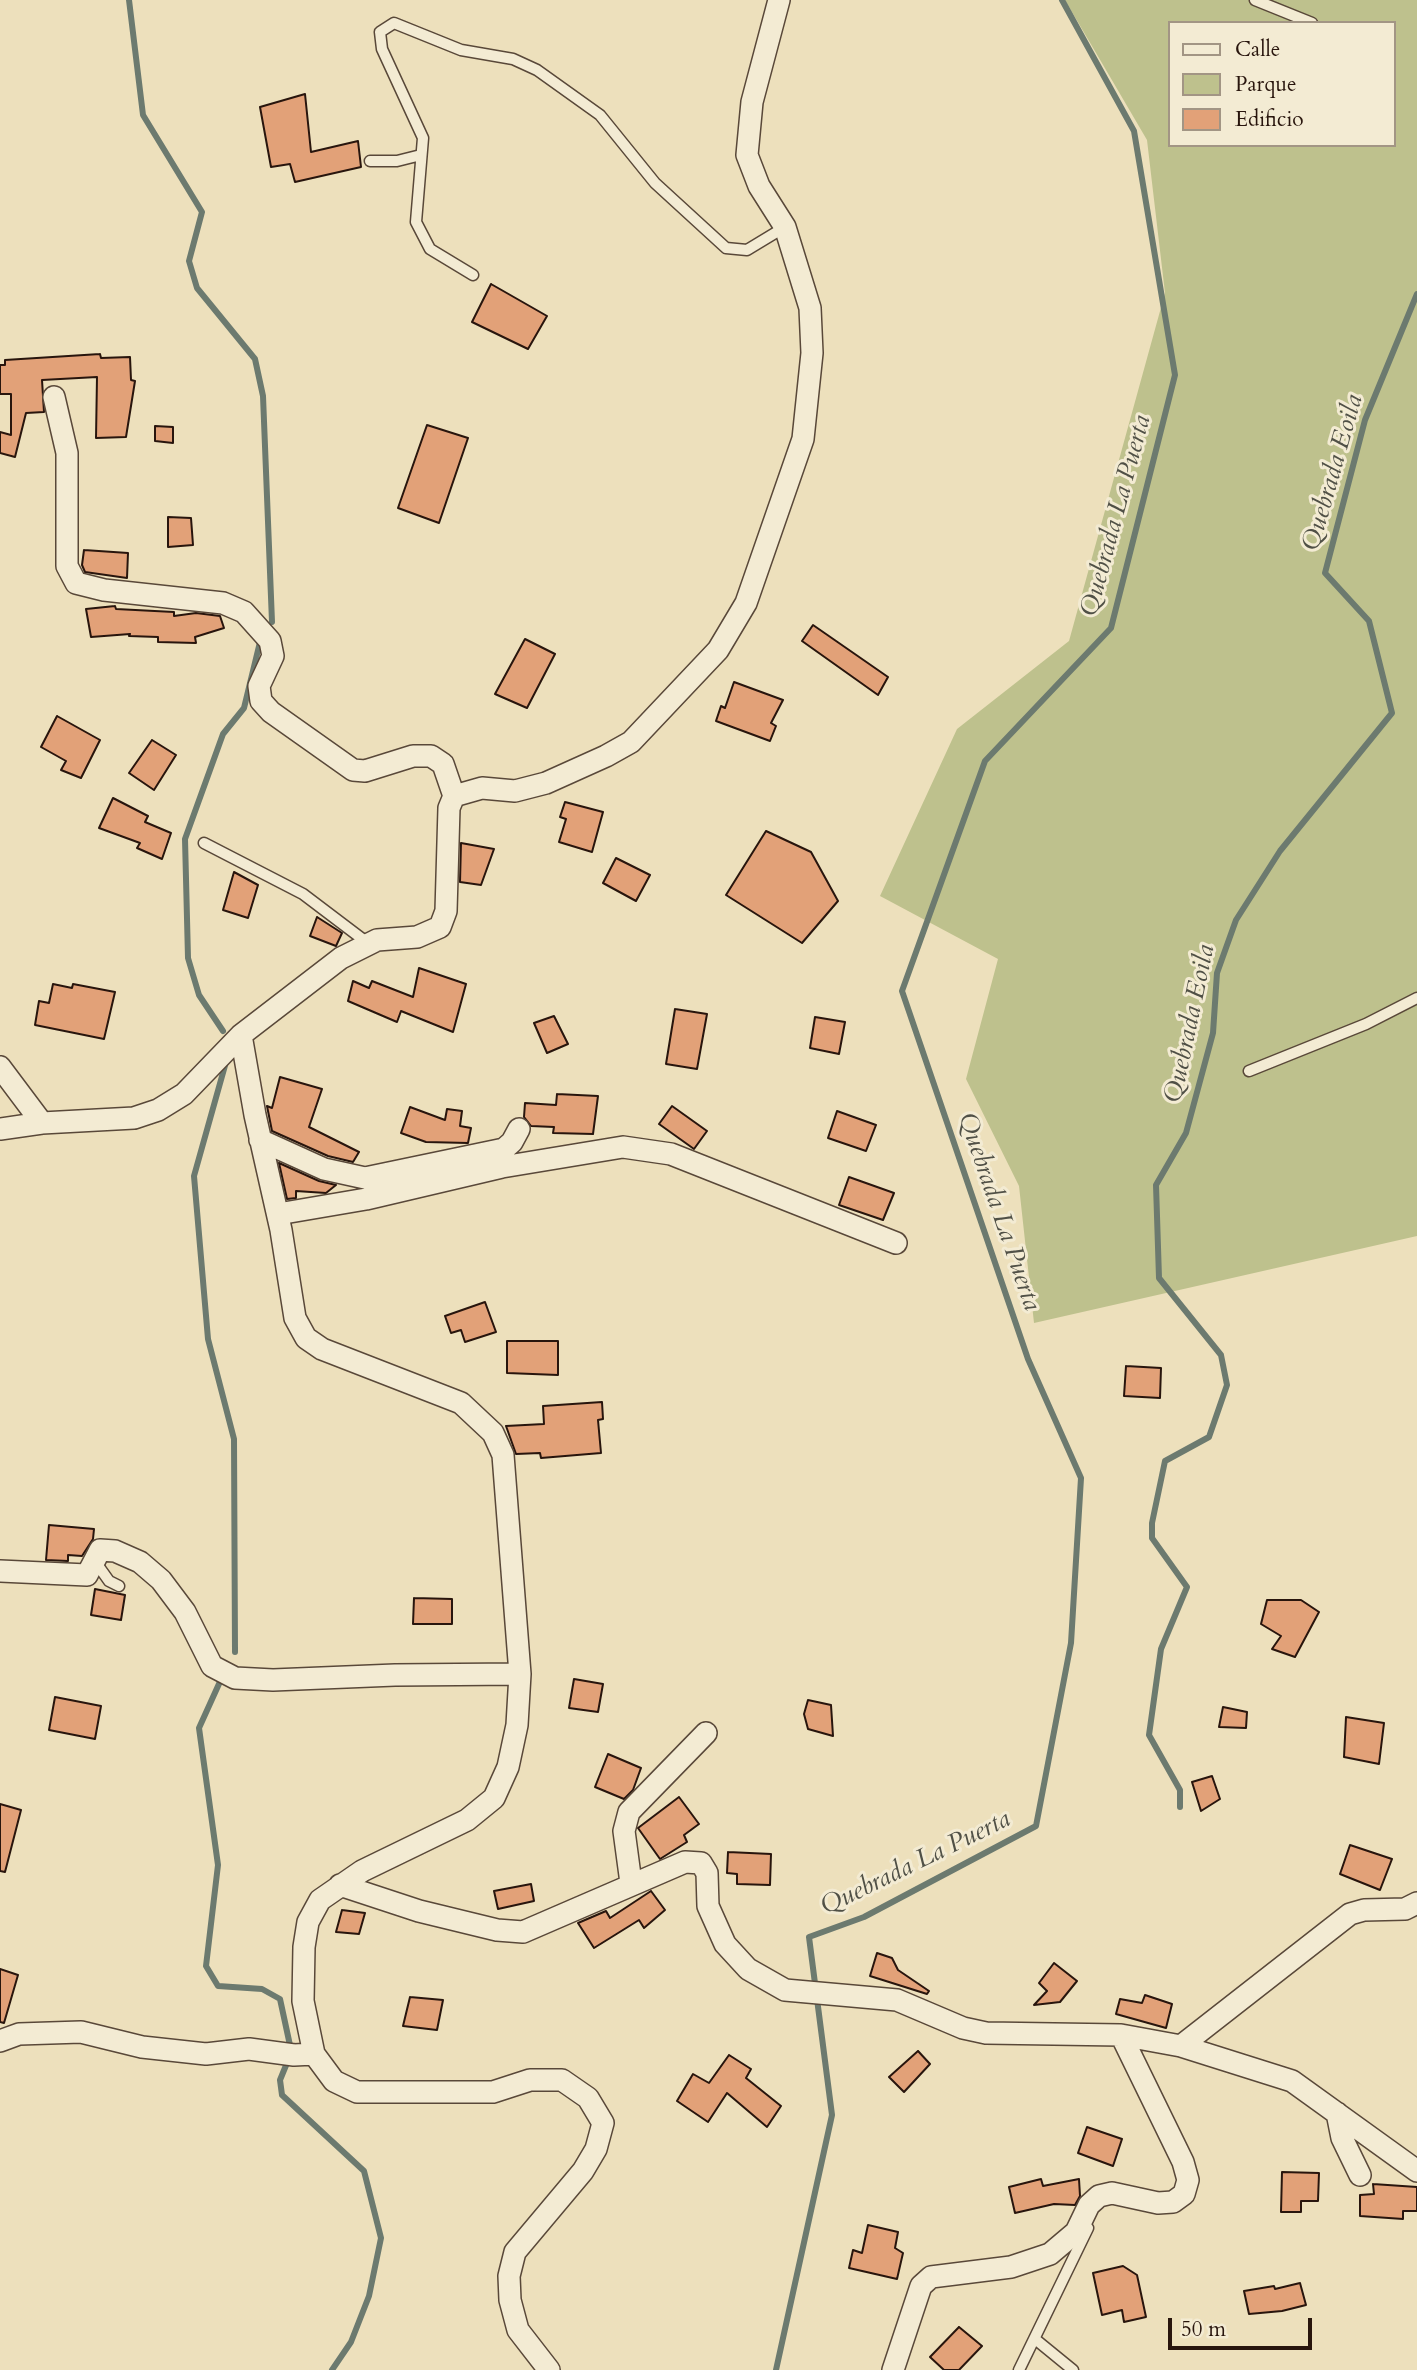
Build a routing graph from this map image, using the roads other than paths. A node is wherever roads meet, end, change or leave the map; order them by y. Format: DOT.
graph roads {
  1 [pos="779,0"];
  2 [pos="1255,0"];
  3 [pos="1307,21"];
  4 [pos="421,155"];
  5 [pos="370,161"];
  6 [pos="785,227"];
  7 [pos="473,275"];
  8 [pos="54,397"];
  9 [pos="454,796"];
  10 [pos="204,843"];
  11 [pos="369,944"];
  12 [pos="1417,998"];
  13 [pos="241,1035"];
  14 [pos="0,1068"];
  15 [pos="1249,1071"];
  16 [pos="42,1123"];
  17 [pos="0,1129"];
  18 [pos="519,1129"];
  19 [pos="260,1140"];
  20 [pos="278,1214"];
  21 [pos="896,1243"];
  22 [pos="94,1560"];
  23 [pos="0,1570"];
  24 [pos="119,1587"];
  25 [pos="520,1674"];
  26 [pos="706,1732"];
  27 [pos="631,1883"];
  28 [pos="340,1885"];
  29 [pos="1417,1903"];
  30 [pos="1121,2035"];
  31 [pos="0,2041"];
  32 [pos="1181,2046"];
  33 [pos="314,2053"];
  34 [pos="1337,2113"];
  35 [pos="1417,2172"];
  36 [pos="1360,2175"];
  37 [pos="1099,2196"];
  38 [pos="1035,2339"];
  39 [pos="549,2370"];
  40 [pos="893,2370"];
  41 [pos="1019,2370"];
  42 [pos="1073,2370"];
  1 -- 6 [label="street"];
  2 -- 3 [label="lane"];
  4 -- 5 [label="lane"];
  4 -- 6 [label="lane"];
  4 -- 7 [label="lane"];
  6 -- 9 [label="street"];
  8 -- 9 [label="street"];
  9 -- 11 [label="street"];
  10 -- 11 [label="lane"];
  11 -- 13 [label="street"];
  12 -- 15 [label="lane"];
  13 -- 16 [label="street"];
  13 -- 19 [label="street"];
  14 -- 16 [label="street"];
  16 -- 17 [label="street"];
  18 -- 19 [label="street"];
  19 -- 20 [label="street"];
  20 -- 21 [label="street"];
  20 -- 25 [label="street"];
  22 -- 23 [label="street"];
  22 -- 24 [label="lane"];
  22 -- 25 [label="street"];
  25 -- 28 [label="street"];
  26 -- 27 [label="street"];
  27 -- 28 [label="street"];
  27 -- 30 [label="street"];
  28 -- 33 [label="street"];
  29 -- 32 [label="street"];
  30 -- 32 [label="street"];
  30 -- 37 [label="street"];
  31 -- 33 [label="street"];
  32 -- 34 [label="street"];
  33 -- 39 [label="street"];
  34 -- 35 [label="street"];
  34 -- 36 [label="street"];
  37 -- 38 [label="lane"];
  37 -- 40 [label="street"];
  38 -- 41 [label="lane"];
  38 -- 42 [label="lane"];
}
